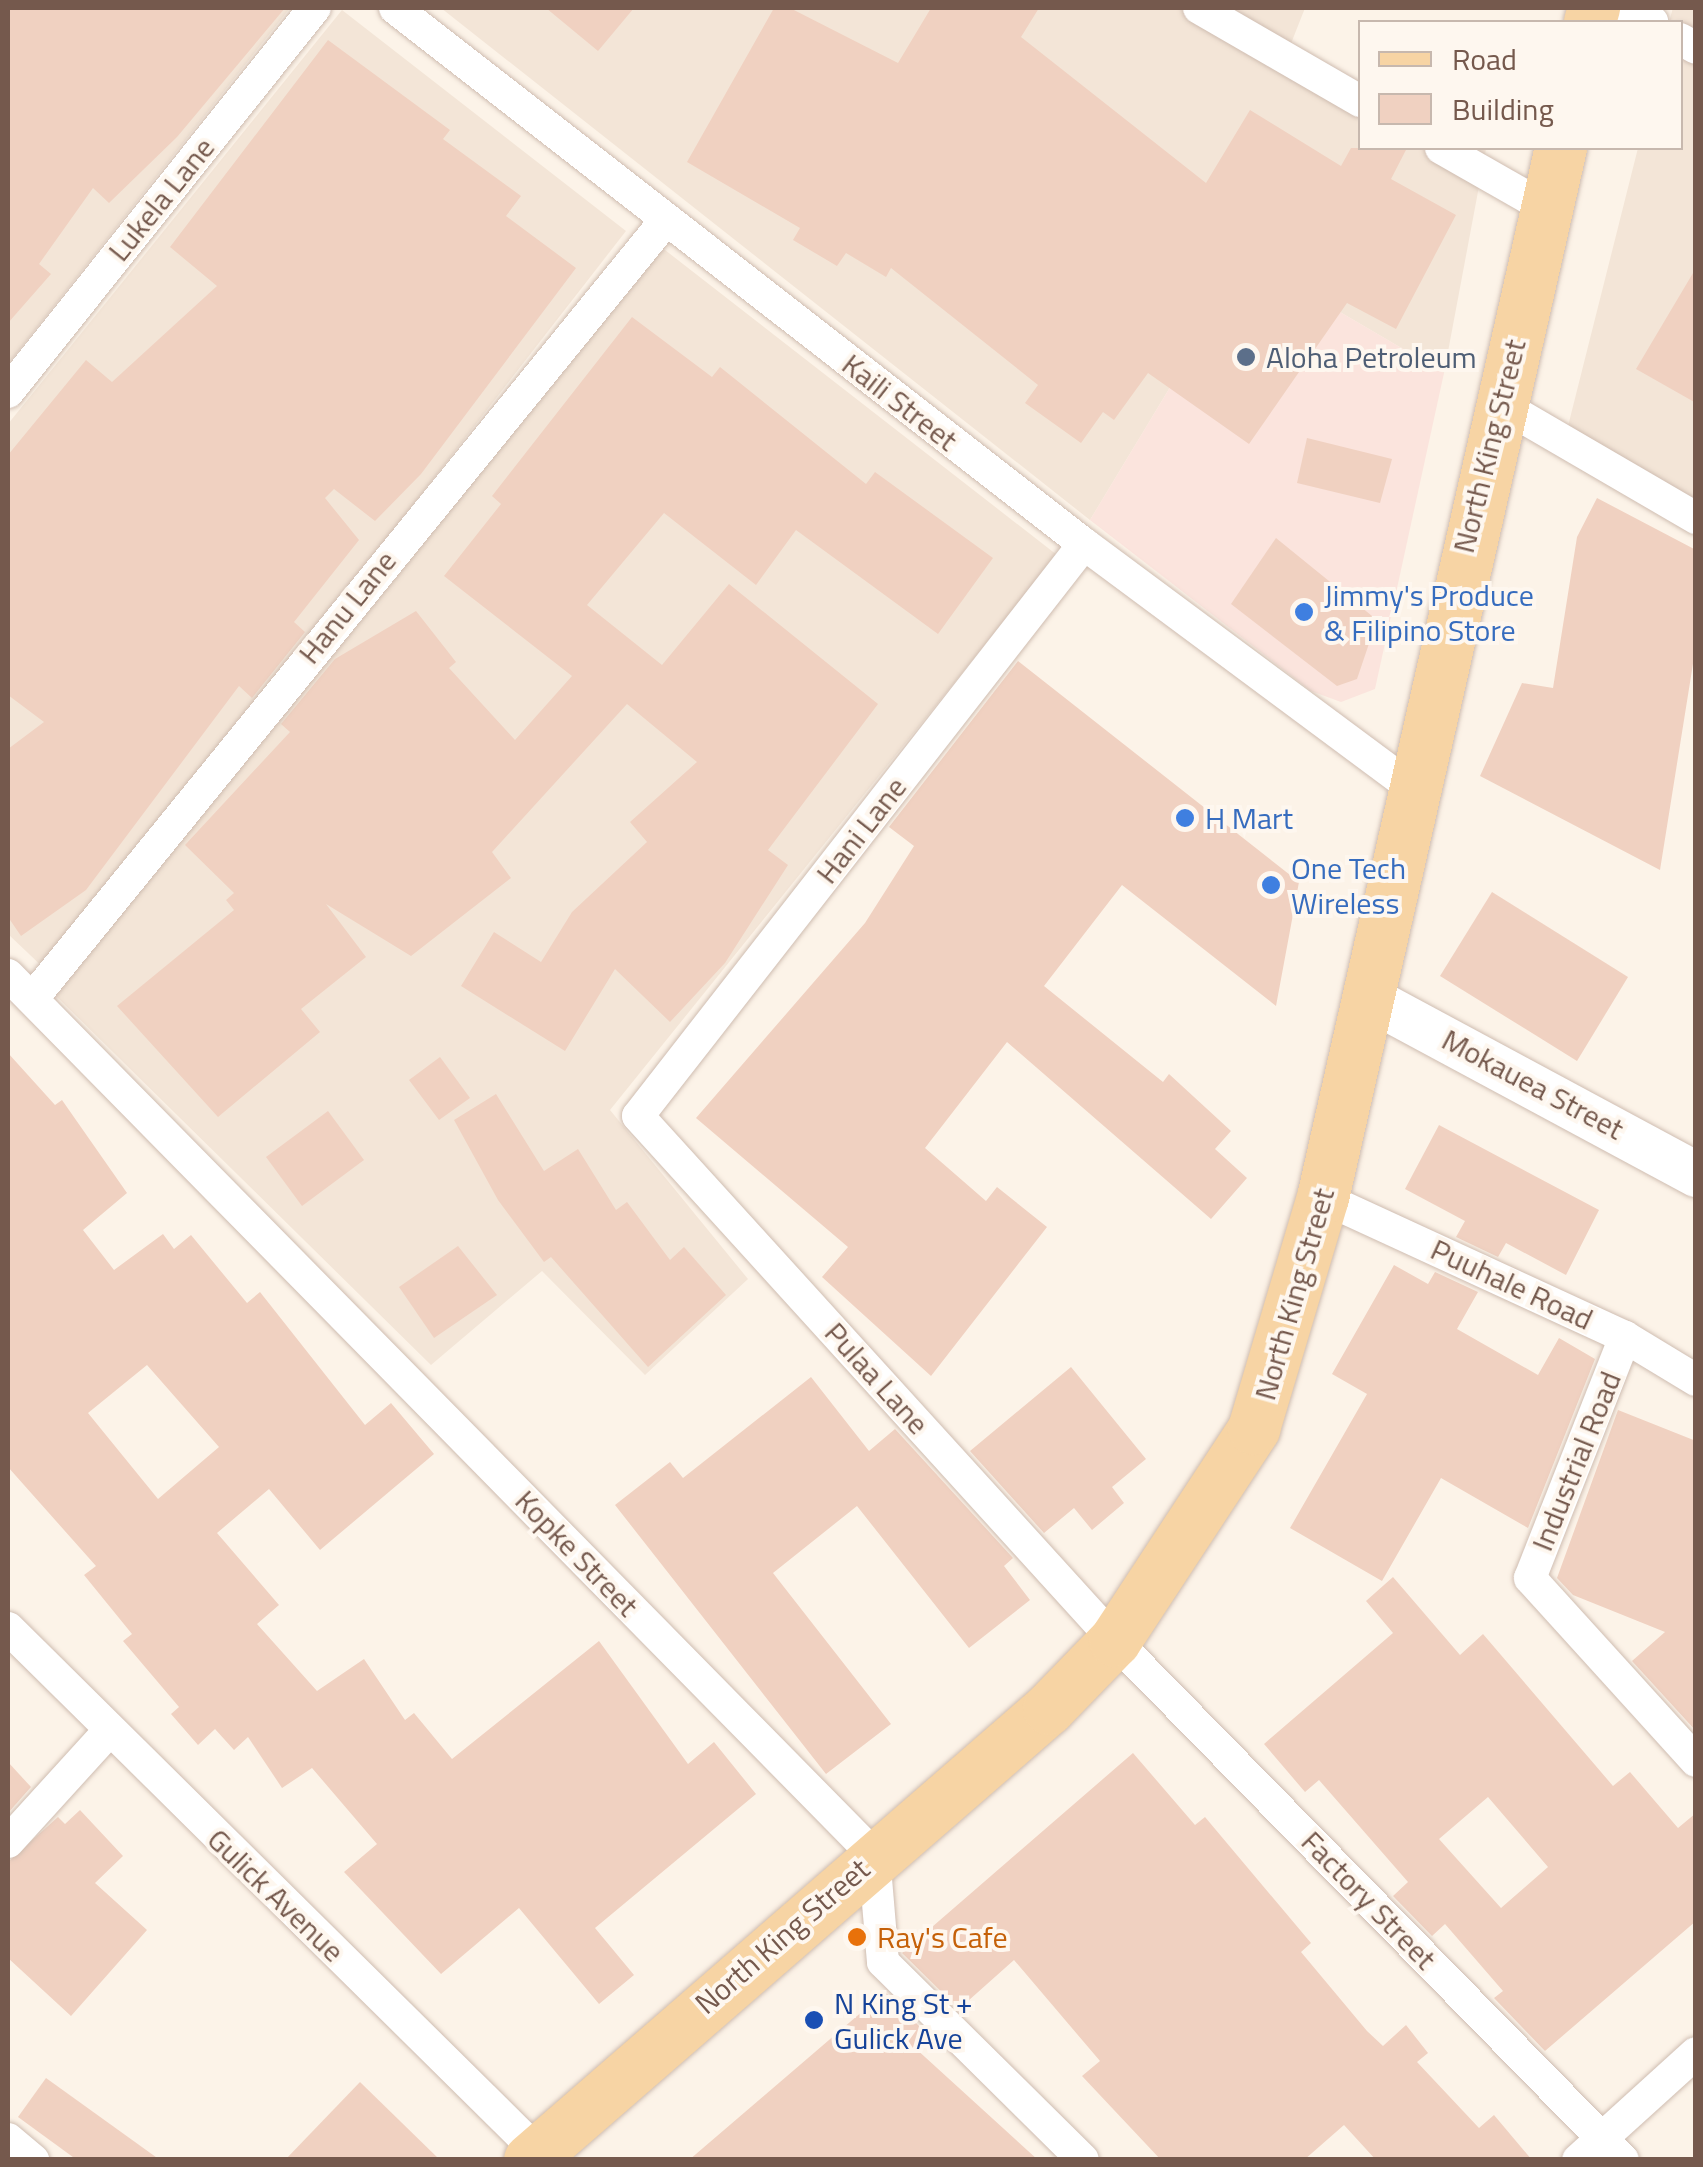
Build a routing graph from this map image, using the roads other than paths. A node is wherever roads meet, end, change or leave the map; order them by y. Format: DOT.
graph roads {
  1 [pos="315,8"];
  2 [pos="395,8"];
  3 [pos="1199,8"];
  4 [pos="1358,100"];
  5 [pos="1444,150"];
  6 [pos="1560,150"];
  7 [pos="1546,208"];
  8 [pos="666,220"];
  9 [pos="8,392"];
  10 [pos="1500,404"];
  11 [pos="1696,518"];
  12 [pos="1084,544"];
  13 [pos="1412,788"];
  14 [pos="8,975"];
  15 [pos="34,998"];
  16 [pos="1367,998"];
  17 [pos="638,1116"];
  18 [pos="1696,1174"];
  19 [pos="1323,1198"];
  20 [pos="1625,1337"];
  21 [pos="1696,1380"];
  22 [pos="8,1628"];
  23 [pos="1115,1641"];
  24 [pos="108,1732"];
  25 [pos="1696,1761"];
  26 [pos="8,1842"];
  27 [pos="874,1855"];
  28 [pos="1696,2053"];
  29 [pos="8,2139"];
  30 [pos="1600,2152"];
  31 [pos="538,2157"];
  32 [pos="33,2160"];
  33 [pos="1082,2160"];
  1 -- 9 [label="street, Lukela Lane"];
  2 -- 8 [label="street, Kaili Street"];
  3 -- 4 [label="street"];
  5 -- 7 [label="street"];
  6 -- 7 [label="main road, North King Street"];
  7 -- 10 [label="main road, North King Street"];
  8 -- 12 [label="street, Kaili Street"];
  8 -- 15 [label="street, Hanu Lane"];
  10 -- 11 [label="street"];
  10 -- 13 [label="main road, North King Street"];
  12 -- 13 [label="street, Kaili Street"];
  12 -- 17 [label="street, Hani Lane"];
  13 -- 16 [label="main road, North King Street"];
  14 -- 15 [label="street, Kopke Street"];
  15 -- 27 [label="street, Kopke Street"];
  16 -- 18 [label="street, Mokauea Street"];
  16 -- 19 [label="main road, North King Street"];
  17 -- 23 [label="street, Pulaa Lane"];
  19 -- 20 [label="street, Puuhale Road"];
  19 -- 23 [label="main road, North King Street"];
  20 -- 21 [label="street, Puuhale Road"];
  20 -- 25 [label="street, Industrial Road"];
  22 -- 24 [label="street, Gulick Avenue"];
  23 -- 27 [label="main road, North King Street"];
  23 -- 30 [label="street, Factory Street"];
  24 -- 26 [label="street"];
  24 -- 31 [label="street, Gulick Avenue"];
  27 -- 31 [label="main road, North King Street"];
  27 -- 33 [label="street"];
  28 -- 30 [label="street"];
  29 -- 32 [label="street"];
}
